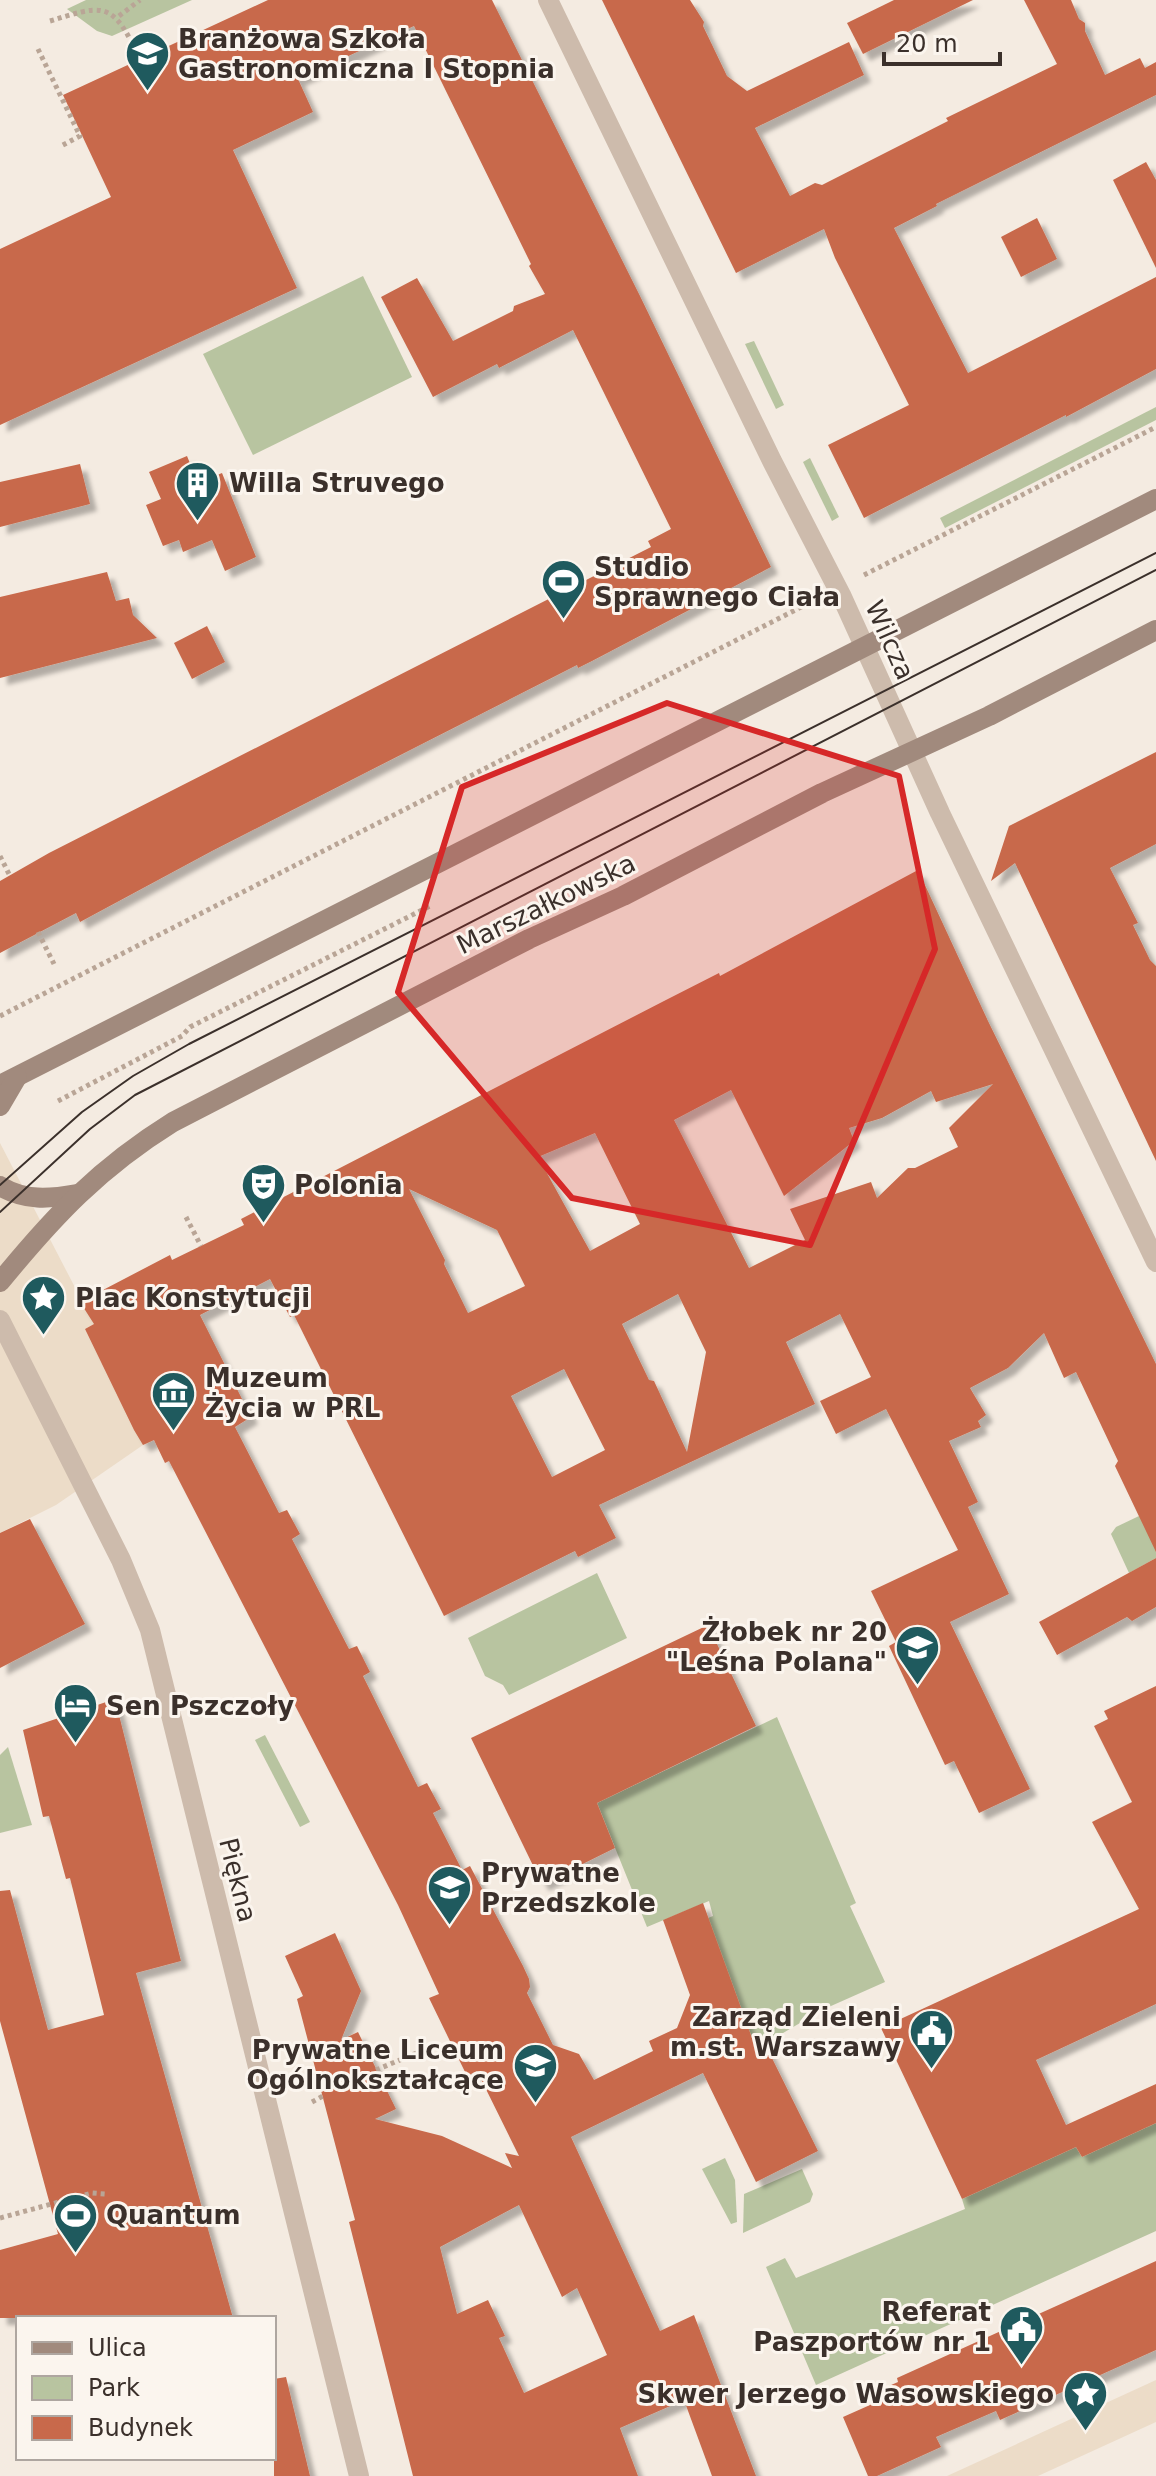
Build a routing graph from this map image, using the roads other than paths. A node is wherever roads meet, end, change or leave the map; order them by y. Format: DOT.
graph roads {
  1 [pos="548,0"];
  2 [pos="1156,499"];
  3 [pos="1156,630"];
  4 [pos="865,648"];
  5 [pos="912,752"];
  6 [pos="8,1081"];
  7 [pos="0,1106"];
  8 [pos="0,1186"];
  9 [pos="77,1194"];
  10 [pos="1156,1262"];
  11 [pos="0,1282"];
  12 [pos="0,1320"];
  13 [pos="359,2476"];
  1 -- 4 [label="street, Wilcza"];
  2 -- 4 [label="main road"];
  3 -- 5 [label="main road, Marszałkowska"];
  4 -- 5 [label="street, Wilcza"];
  4 -- 6 [label="main road"];
  5 -- 9 [label="main road, Marszałkowska"];
  5 -- 10 [label="street, Wilcza"];
  6 -- 7 [label="main road"];
  8 -- 9 [label="main road"];
  9 -- 11 [label="main road, Marszałkowska"];
  12 -- 13 [label="street, Piękna"];
}
